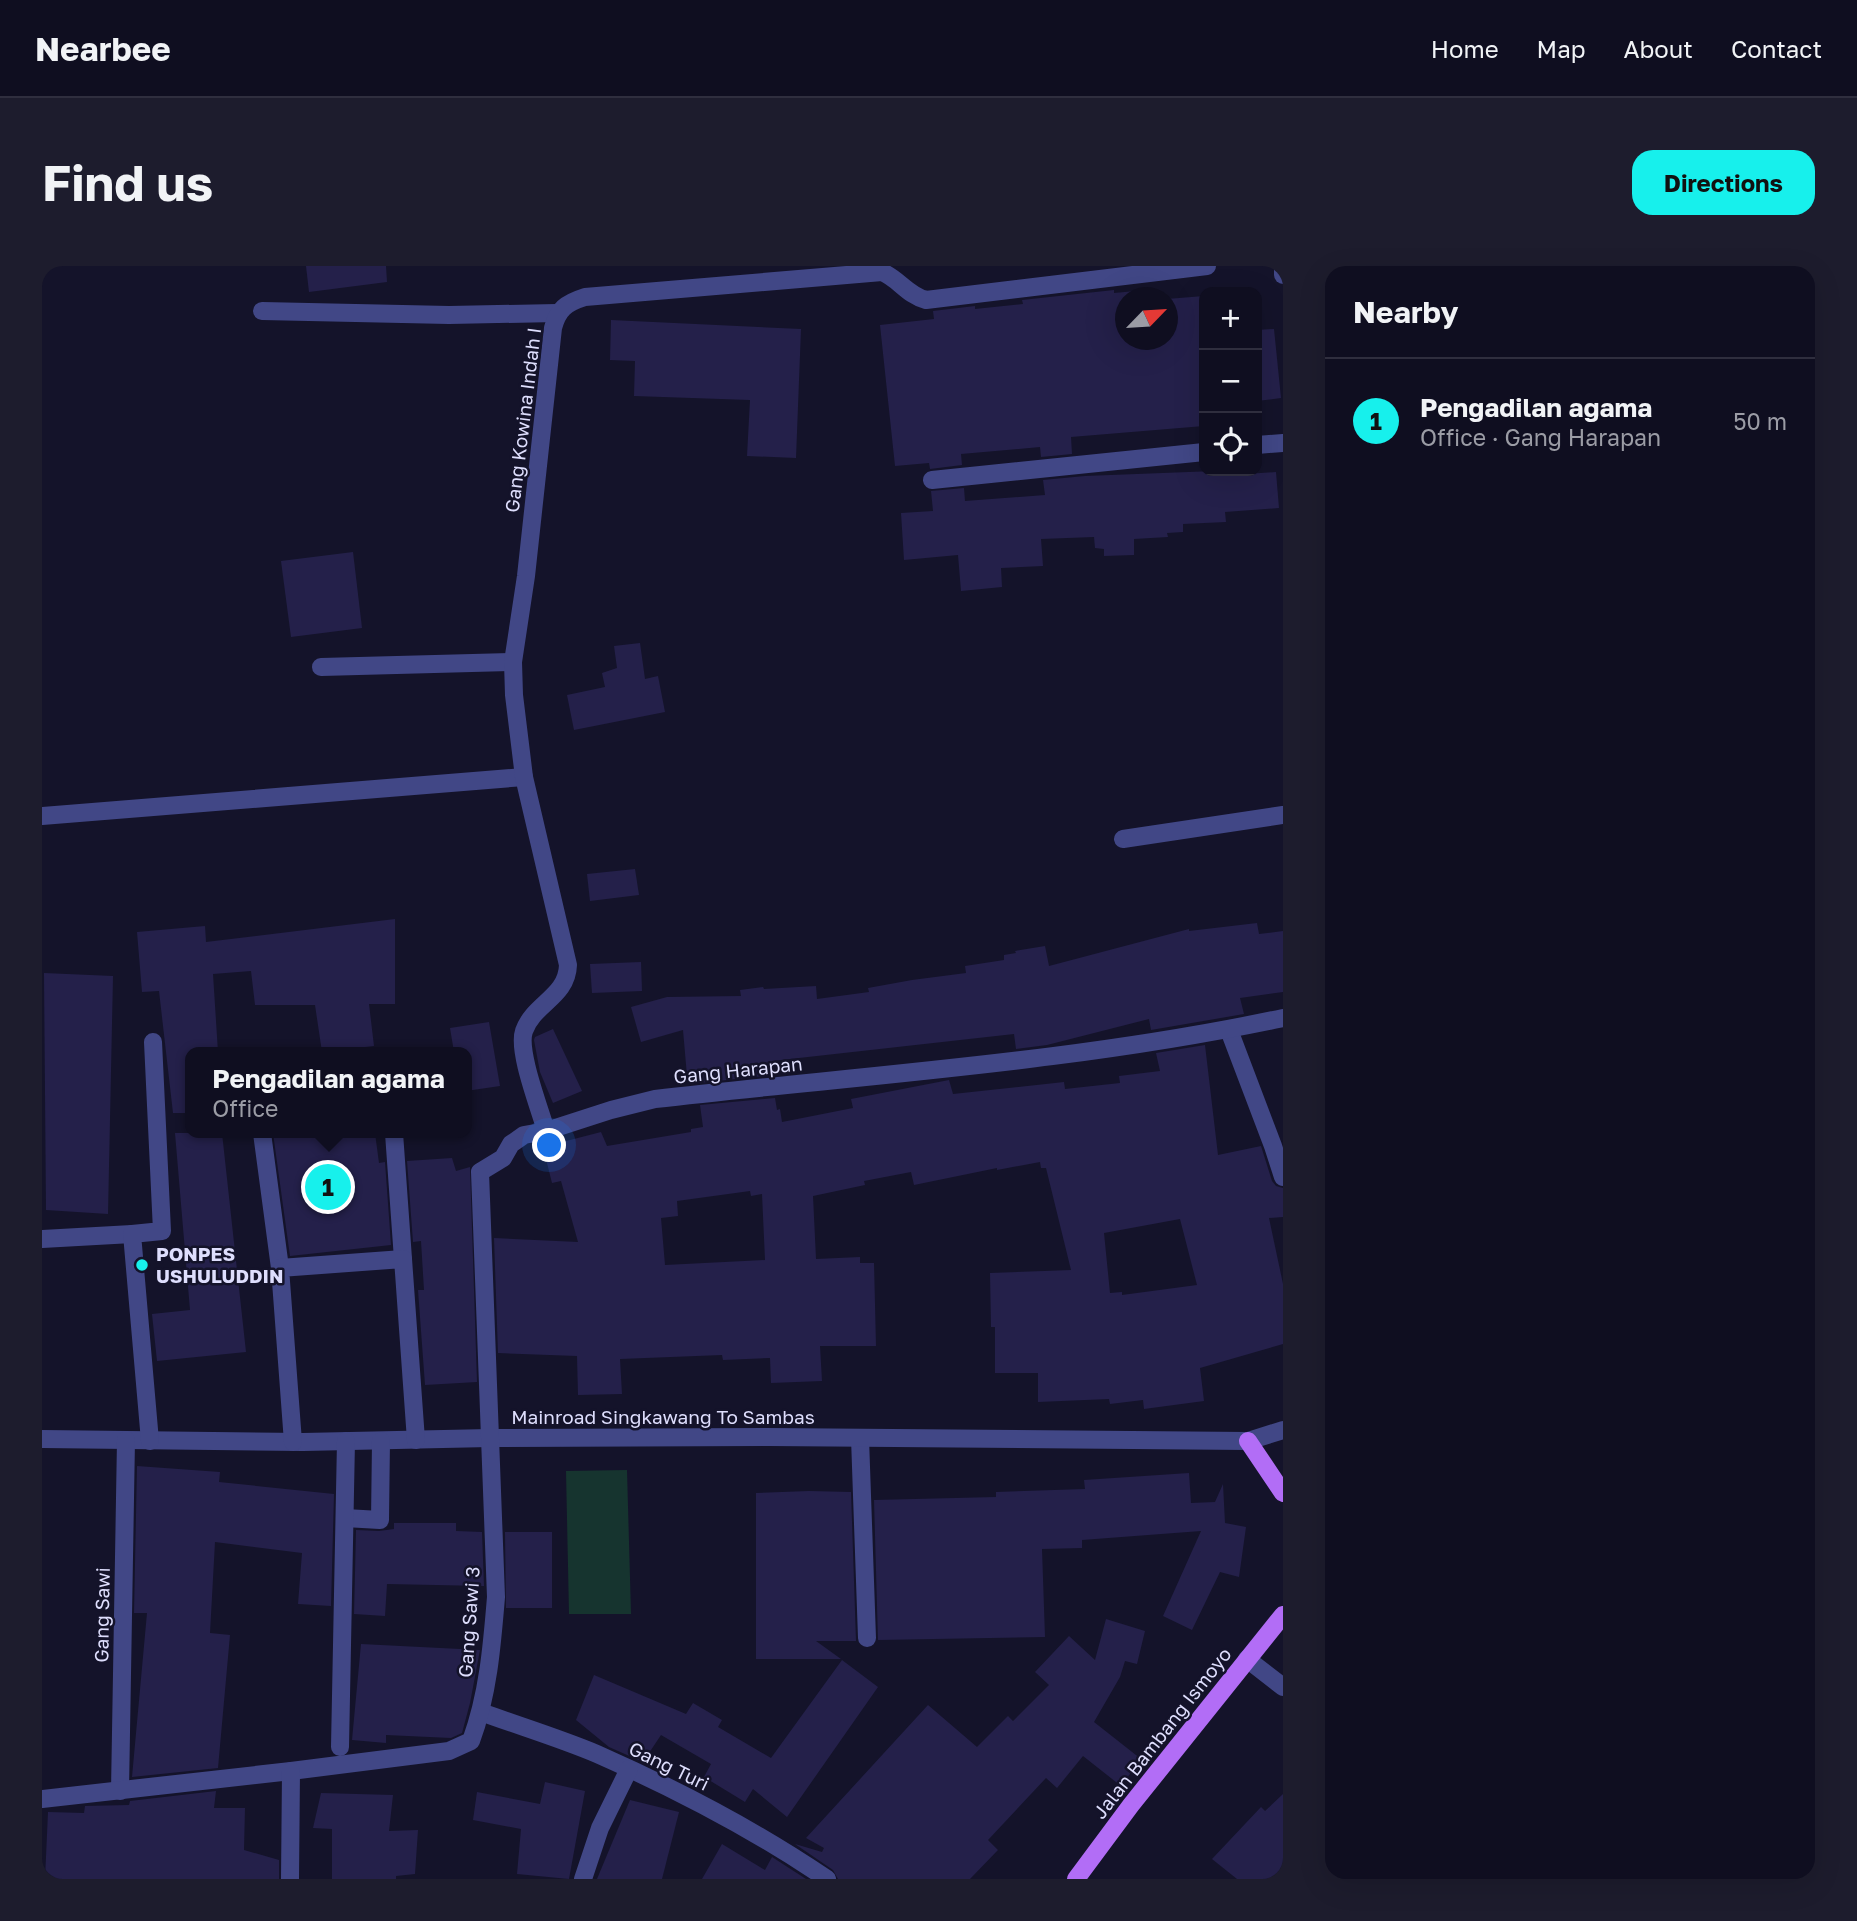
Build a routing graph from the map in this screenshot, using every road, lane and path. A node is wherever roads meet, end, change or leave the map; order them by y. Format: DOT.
graph roads {
  1 [pos="1207,266"];
  2 [pos="1283,266"];
  3 [pos="1283,275"];
  4 [pos="262,311"];
  5 [pos="557,313"];
  6 [pos="1283,443"];
  7 [pos="1262,445"];
  8 [pos="1199,453"];
  9 [pos="932,480"];
  10 [pos="513,662"];
  11 [pos="321,667"];
  12 [pos="524,777"];
  13 [pos="1283,815"];
  14 [pos="42,816"];
  15 [pos="1123,839"];
  16 [pos="1283,1018"];
  17 [pos="1229,1030"];
  18 [pos="153,1042"];
  19 [pos="546,1131"];
  20 [pos="263,1138"];
  21 [pos="394,1138"];
  22 [pos="1283,1177"];
  23 [pos="132,1234"];
  24 [pos="42,1239"];
  25 [pos="403,1259"];
  26 [pos="279,1268"];
  27 [pos="1283,1430"];
  28 [pos="490,1438"];
  29 [pos="860,1438"];
  30 [pos="42,1439"];
  31 [pos="126,1440"];
  32 [pos="416,1440"];
  33 [pos="150,1441"];
  34 [pos="293,1441"];
  35 [pos="346,1441"];
  36 [pos="381,1441"];
  37 [pos="1248,1441"];
  38 [pos="1283,1493"];
  39 [pos="345,1518"];
  40 [pos="1283,1615"];
  41 [pos="866,1638"];
  42 [pos="1247,1660"];
  43 [pos="1283,1687"];
  44 [pos="481,1712"];
  45 [pos="340,1747"];
  46 [pos="629,1769"];
  47 [pos="292,1771"];
  48 [pos="120,1790"];
  49 [pos="42,1799"];
  50 [pos="290,1879"];
  51 [pos="583,1879"];
  52 [pos="827,1879"];
  53 [pos="1076,1879"];
  1 -- 5 [label="street, Gang Kowina Indah I"];
  2 -- 3 [label="street"];
  4 -- 5 [label="street"];
  5 -- 10 [label="street, Gang Kowina Indah I"];
  6 -- 7 [label="street"];
  8 -- 9 [label="street"];
  10 -- 11 [label="street"];
  10 -- 12 [label="street, Gang Kowina Indah I"];
  12 -- 14 [label="street"];
  12 -- 19 [label="street, Gang Kowina Indah I"];
  13 -- 15 [label="street"];
  16 -- 17 [label="street, Gang Harapan"];
  17 -- 19 [label="street, Gang Harapan"];
  17 -- 22 [label="street"];
  18 -- 23 [label="street"];
  19 -- 28 [label="street, Gang Harapan"];
  20 -- 26 [label="street"];
  21 -- 25 [label="street"];
  23 -- 24 [label="street"];
  23 -- 33 [label="street"];
  25 -- 26 [label="street"];
  25 -- 32 [label="street"];
  26 -- 34 [label="street"];
  27 -- 37 [label="street, Mainroad Singkawang To Sambas"];
  28 -- 29 [label="street, Mainroad Singkawang To Sambas"];
  28 -- 32 [label="street, Mainroad Singkawang To Sambas"];
  28 -- 44 [label="street, Gang Sawi 3"];
  29 -- 37 [label="street, Mainroad Singkawang To Sambas"];
  29 -- 41 [label="street"];
  30 -- 31 [label="street, Mainroad Singkawang To Sambas"];
  31 -- 33 [label="street, Mainroad Singkawang To Sambas"];
  31 -- 48 [label="street, Gang Sawi"];
  32 -- 36 [label="street, Mainroad Singkawang To Sambas"];
  33 -- 34 [label="street, Mainroad Singkawang To Sambas"];
  34 -- 35 [label="street, Mainroad Singkawang To Sambas"];
  35 -- 36 [label="street, Mainroad Singkawang To Sambas"];
  35 -- 39 [label="street"];
  36 -- 39 [label="street"];
  37 -- 38 [label="main road"];
  39 -- 45 [label="street"];
  40 -- 42 [label="main road, Jalan Bambang Ismoyo"];
  42 -- 43 [label="street"];
  42 -- 53 [label="main road, Jalan Bambang Ismoyo"];
  44 -- 46 [label="street, Gang Turi"];
  44 -- 47 [label="street, Gang Sawi 3"];
  46 -- 51 [label="street"];
  46 -- 52 [label="street, Gang Turi"];
  47 -- 48 [label="street"];
  47 -- 50 [label="street"];
  48 -- 49 [label="street"];
}
